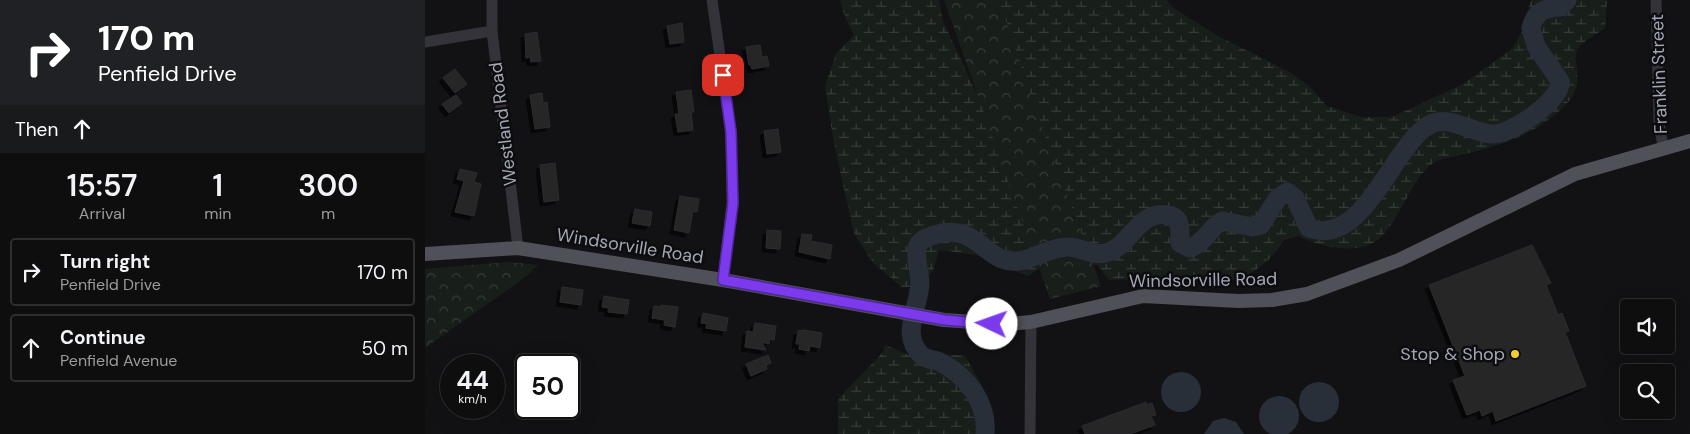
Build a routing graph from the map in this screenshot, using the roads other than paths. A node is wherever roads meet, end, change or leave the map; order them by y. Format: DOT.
graph roads {
  1 [pos="492,0"];
  2 [pos="712,0"];
  3 [pos="1656,0"];
  4 [pos="492,31"];
  5 [pos="425,42"];
  6 [pos="1690,141"];
  7 [pos="1663,147"];
  8 [pos="518,248"];
  9 [pos="425,254"];
  10 [pos="723,280"];
  11 [pos="1031,322"];
  12 [pos="1030,434"];
  1 -- 4 [label="street, Westland Road"];
  2 -- 10 [label="street"];
  3 -- 7 [label="street, Franklin Street"];
  4 -- 5 [label="street"];
  4 -- 8 [label="street, Westland Road"];
  6 -- 7 [label="main road, Windsorville Road"];
  7 -- 11 [label="main road, Windsorville Road"];
  8 -- 9 [label="main road, Windsorville Road"];
  8 -- 10 [label="main road, Windsorville Road"];
  10 -- 11 [label="main road, Windsorville Road"];
  11 -- 12 [label="street"];
}
